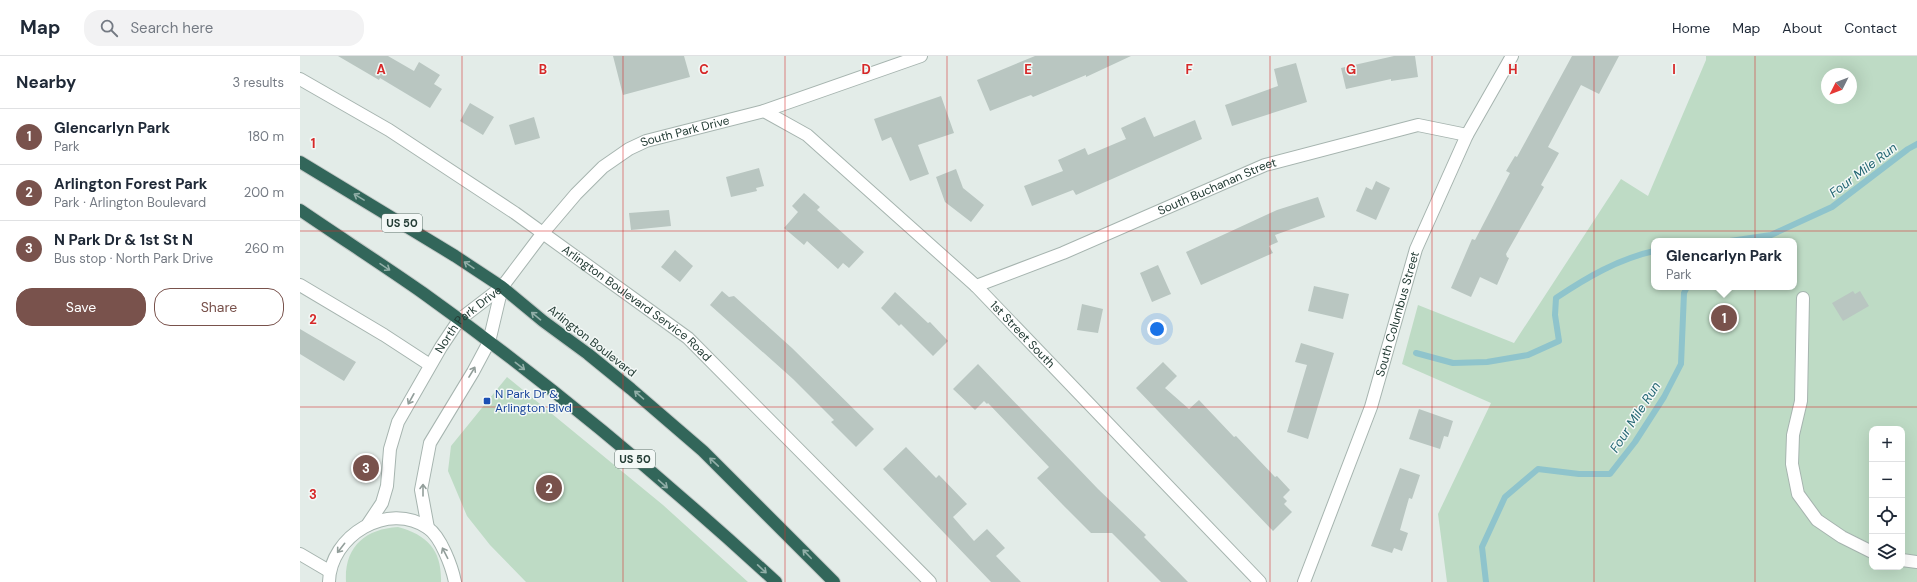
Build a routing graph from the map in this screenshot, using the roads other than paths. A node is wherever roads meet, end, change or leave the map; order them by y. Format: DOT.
graph roads {
  1 [pos="921,56"];
  2 [pos="1512,56"];
  3 [pos="300,79"];
  4 [pos="764,111"];
  5 [pos="1467,135"];
  6 [pos="300,162"];
  7 [pos="300,210"];
  8 [pos="542,234"];
  9 [pos="300,285"];
  10 [pos="976,286"];
  11 [pos="502,287"];
  12 [pos="1802,298"];
  13 [pos="459,320"];
  14 [pos="489,342"];
  15 [pos="430,365"];
  16 [pos="368,524"];
  17 [pos="428,528"];
  18 [pos="1869,550"];
  19 [pos="300,554"];
  20 [pos="1905,560"];
  21 [pos="1917,562"];
  22 [pos="329,577"];
  23 [pos="455,582"];
  24 [pos="776,582"];
  25 [pos="834,582"];
  26 [pos="930,582"];
  27 [pos="1260,582"];
  28 [pos="1304,582"];
  1 -- 4 [label="street, South Park Drive"];
  2 -- 5 [label="street, South Columbus Street"];
  3 -- 8 [label="street, Arlington Boulevard Service Road"];
  4 -- 8 [label="street, South Park Drive"];
  4 -- 10 [label="street, 1st Street South"];
  5 -- 10 [label="street, South Buchanan Street"];
  5 -- 28 [label="street, South Columbus Street"];
  11 -- 6 [label="highway, Arlington Boulevard / US 50, one-way"];
  7 -- 13 [label="highway, US 50, one-way"];
  8 -- 11 [label="street, South Park Drive"];
  8 -- 26 [label="street, Arlington Boulevard Service Road"];
  9 -- 15 [label="street"];
  10 -- 27 [label="street, 1st Street South"];
  11 -- 13 [label="street, North Park Drive"];
  11 -- 14 [label="street, North Park Drive"];
  25 -- 11 [label="highway, Arlington Boulevard / US 50, one-way"];
  12 -- 18 [label="street"];
  13 -- 14 [label="highway, US 50"];
  13 -- 15 [label="street, North Park Drive"];
  17 -- 14 [label="street, North Park Drive, one-way"];
  14 -- 24 [label="highway, US 50, one-way"];
  15 -- 16 [label="street, North Park Drive, one-way"];
  16 -- 17 [label="street"];
  16 -- 22 [label="street, one-way"];
  23 -- 17 [label="street, one-way"];
  19 -- 22 [label="street"];
  20 -- 21 [label="street"];
}
